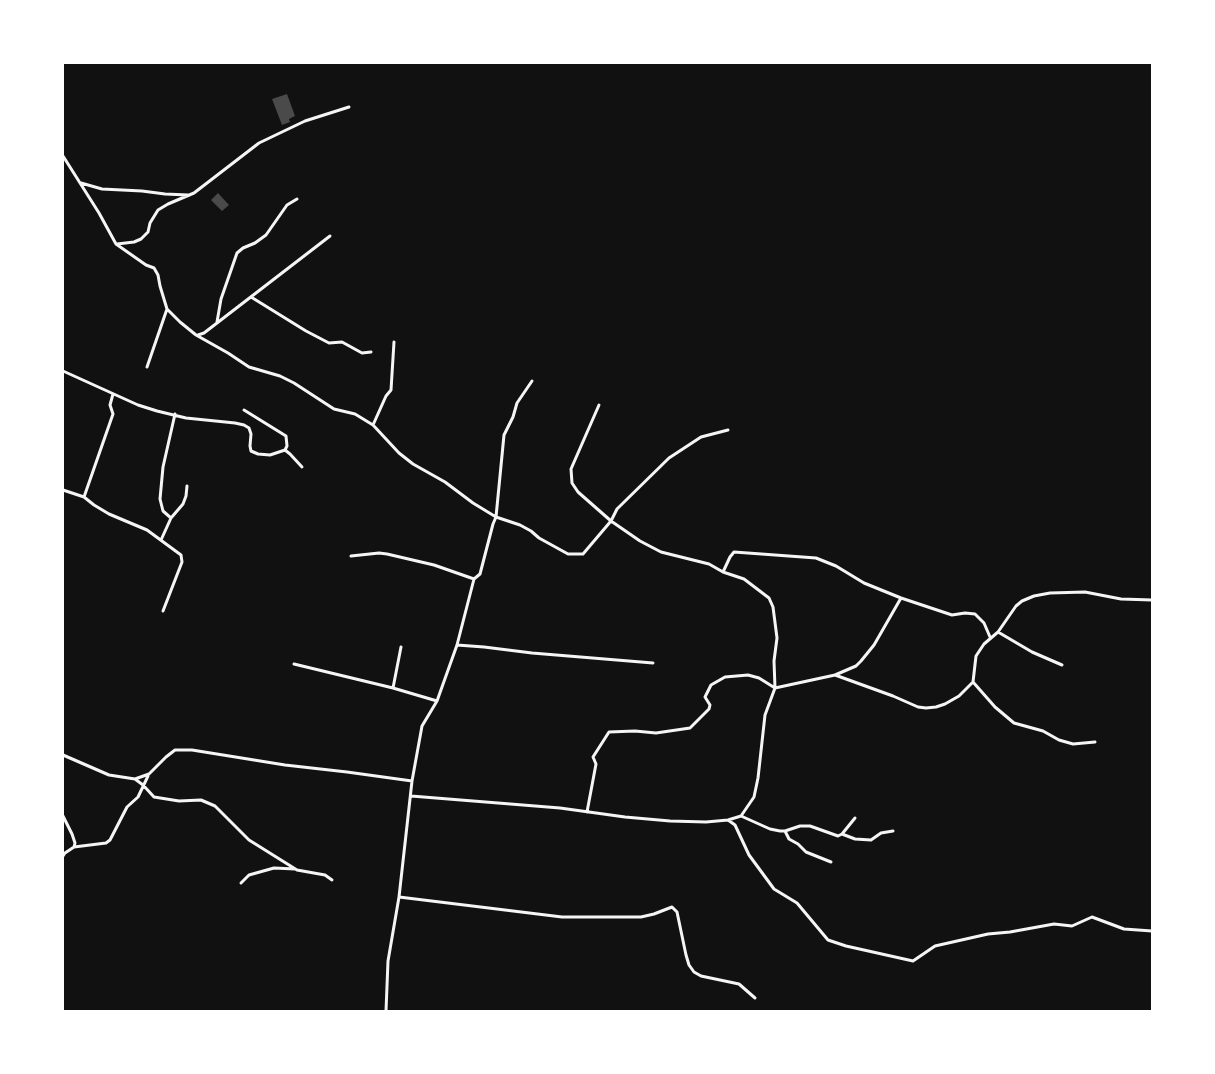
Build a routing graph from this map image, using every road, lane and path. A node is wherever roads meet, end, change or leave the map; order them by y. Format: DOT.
graph roads {
  1 [pos="349,107"];
  2 [pos="63,156"];
  3 [pos="80,183"];
  4 [pos="189,195"];
  5 [pos="297,199"];
  6 [pos="330,236"];
  7 [pos="116,244"];
  8 [pos="251,297"];
  9 [pos="167,309"];
  10 [pos="217,323"];
  11 [pos="204,333"];
  12 [pos="196,335"];
  13 [pos="207,341"];
  14 [pos="394,342"];
  15 [pos="371,352"];
  16 [pos="147,367"];
  17 [pos="63,370"];
  18 [pos="532,381"];
  19 [pos="113,394"];
  20 [pos="599,405"];
  21 [pos="244,410"];
  22 [pos="175,414"];
  23 [pos="373,425"];
  24 [pos="728,430"];
  25 [pos="285,450"];
  26 [pos="302,467"];
  27 [pos="187,486"];
  28 [pos="63,490"];
  29 [pos="84,497"];
  30 [pos="171,518"];
  31 [pos="496,518"];
  32 [pos="611,521"];
  33 [pos="161,540"];
  34 [pos="351,556"];
  35 [pos="723,572"];
  36 [pos="474,579"];
  37 [pos="901,598"];
  38 [pos="1152,600"];
  39 [pos="163,610"];
  40 [pos="998,632"];
  41 [pos="990,637"];
  42 [pos="457,645"];
  43 [pos="401,647"];
  44 [pos="654,663"];
  45 [pos="294,664"];
  46 [pos="1062,665"];
  47 [pos="835,675"];
  48 [pos="973,682"];
  49 [pos="393,688"];
  50 [pos="775,688"];
  51 [pos="437,701"];
  52 [pos="1095,742"];
  53 [pos="64,757"];
  54 [pos="148,774"];
  55 [pos="135,779"];
  56 [pos="412,781"];
  57 [pos="143,785"];
  58 [pos="411,796"];
  59 [pos="587,812"];
  60 [pos="63,816"];
  61 [pos="741,816"];
  62 [pos="855,818"];
  63 [pos="728,820"];
  64 [pos="785,831"];
  65 [pos="893,831"];
  66 [pos="842,834"];
  67 [pos="74,847"];
  68 [pos="63,856"];
  69 [pos="831,862"];
  70 [pos="297,870"];
  71 [pos="332,880"];
  72 [pos="241,883"];
  73 [pos="399,897"];
  74 [pos="1152,931"];
  75 [pos="755,998"];
  76 [pos="386,1011"];
  1 -- 4 [label="street"];
  2 -- 3 [label="street"];
  3 -- 4 [label="street"];
  3 -- 7 [label="street"];
  4 -- 7 [label="street"];
  5 -- 10 [label="street"];
  6 -- 8 [label="street"];
  7 -- 9 [label="street"];
  8 -- 10 [label="street"];
  8 -- 15 [label="street"];
  9 -- 12 [label="street"];
  9 -- 16 [label="street"];
  10 -- 11 [label="street"];
  11 -- 12 [label="street"];
  11 -- 13 [label="street"];
  12 -- 13 [label="street"];
  13 -- 23 [label="street"];
  14 -- 23 [label="street"];
  17 -- 19 [label="street"];
  18 -- 31 [label="street"];
  19 -- 22 [label="street"];
  19 -- 29 [label="street"];
  20 -- 32 [label="street"];
  21 -- 25 [label="street"];
  22 -- 25 [label="street"];
  22 -- 30 [label="street"];
  23 -- 31 [label="street"];
  24 -- 32 [label="street"];
  25 -- 26 [label="street"];
  27 -- 30 [label="street"];
  28 -- 29 [label="street"];
  29 -- 33 [label="street"];
  30 -- 33 [label="street"];
  31 -- 32 [label="street"];
  31 -- 36 [label="street"];
  32 -- 35 [label="street"];
  33 -- 39 [label="street"];
  34 -- 36 [label="street"];
  35 -- 37 [label="street"];
  35 -- 50 [label="street"];
  36 -- 42 [label="street"];
  37 -- 41 [label="street"];
  37 -- 47 [label="street"];
  38 -- 40 [label="street"];
  40 -- 41 [label="street"];
  40 -- 46 [label="street"];
  41 -- 48 [label="street"];
  42 -- 44 [label="street"];
  42 -- 51 [label="street"];
  43 -- 49 [label="street"];
  45 -- 49 [label="street"];
  47 -- 48 [label="street"];
  47 -- 50 [label="street"];
  48 -- 52 [label="street"];
  49 -- 51 [label="street"];
  50 -- 59 [label="street"];
  50 -- 61 [label="street"];
  51 -- 56 [label="street"];
  53 -- 55 [label="street"];
  54 -- 55 [label="street"];
  54 -- 56 [label="street"];
  54 -- 57 [label="street"];
  55 -- 57 [label="street"];
  56 -- 58 [label="street"];
  57 -- 67 [label="street"];
  57 -- 70 [label="street"];
  58 -- 59 [label="street"];
  58 -- 73 [label="street"];
  59 -- 63 [label="street"];
  60 -- 67 [label="street"];
  61 -- 63 [label="street"];
  61 -- 64 [label="street"];
  62 -- 66 [label="street"];
  63 -- 74 [label="street"];
  64 -- 66 [label="street"];
  64 -- 69 [label="street"];
  65 -- 66 [label="street"];
  67 -- 68 [label="street"];
  70 -- 71 [label="street"];
  70 -- 72 [label="street"];
  73 -- 75 [label="street"];
  73 -- 76 [label="street"];
}
